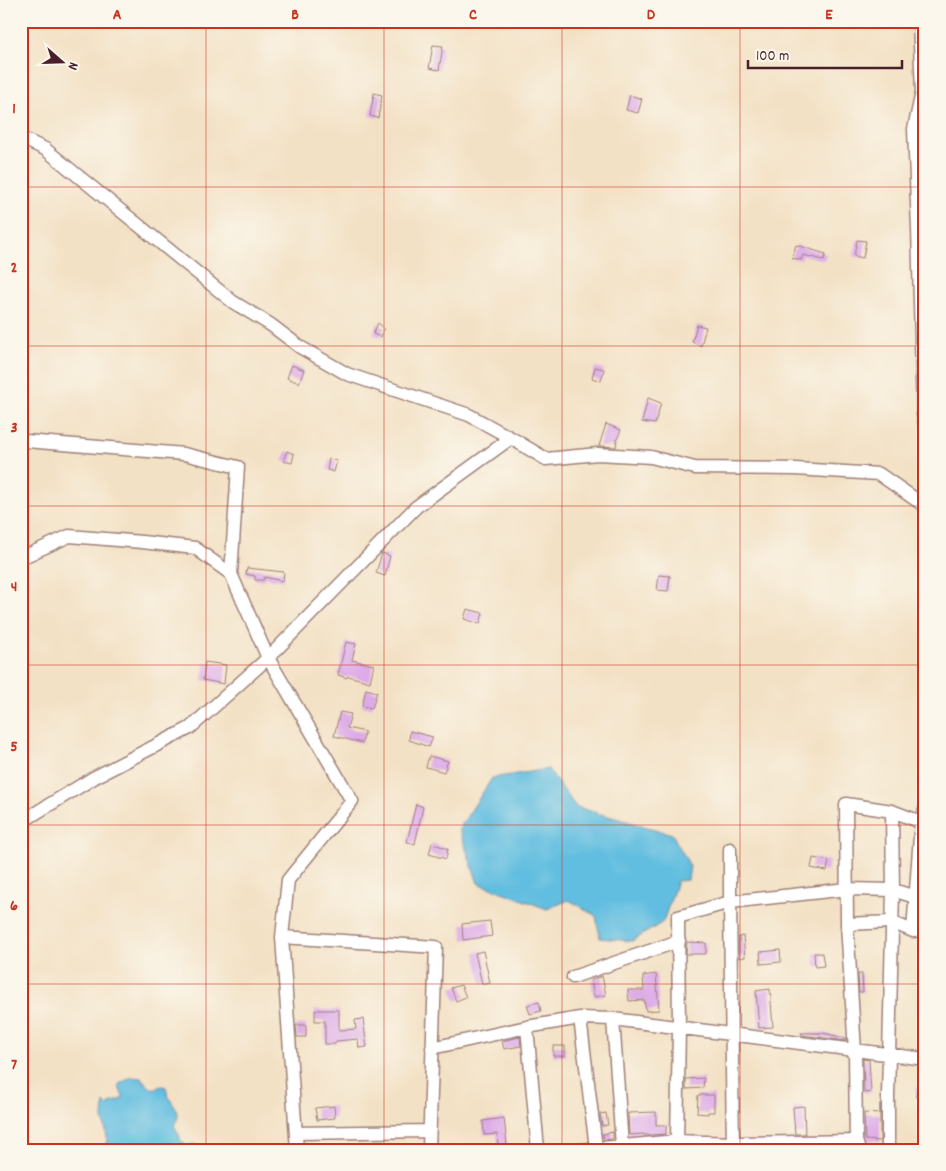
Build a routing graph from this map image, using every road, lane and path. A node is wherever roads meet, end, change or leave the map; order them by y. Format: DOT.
graph roads {
  1 [pos="919,21"];
  2 [pos="21,138"];
  3 [pos="925,425"];
  4 [pos="511,438"];
  5 [pos="21,442"];
  6 [pos="925,506"];
  7 [pos="21,558"];
  8 [pos="231,574"];
  9 [pos="268,658"];
  10 [pos="892,811"];
  11 [pos="923,818"];
  12 [pos="21,822"];
  13 [pos="730,849"];
  14 [pos="847,889"];
  15 [pos="893,890"];
  16 [pos="915,897"];
  17 [pos="730,902"];
  18 [pos="892,922"];
  19 [pos="847,924"];
  20 [pos="919,931"];
  21 [pos="282,937"];
  22 [pos="679,941"];
  23 [pos="572,977"];
  24 [pos="580,1018"];
  25 [pos="613,1020"];
  26 [pos="527,1027"];
  27 [pos="679,1029"];
  28 [pos="732,1035"];
  29 [pos="432,1048"];
  30 [pos="855,1051"];
  31 [pos="889,1055"];
  32 [pos="925,1059"];
  33 [pos="429,1131"];
  34 [pos="296,1133"];
  35 [pos="677,1141"];
  36 [pos="858,1145"];
  37 [pos="622,1146"];
  38 [pos="733,1146"];
  39 [pos="596,1148"];
  40 [pos="297,1150"];
  41 [pos="428,1150"];
  42 [pos="538,1150"];
  43 [pos="580,1150"];
  44 [pos="888,1150"];
  1 -- 3 [label="street"];
  2 -- 4 [label="street"];
  4 -- 6 [label="street"];
  4 -- 9 [label="street"];
  5 -- 8 [label="street"];
  7 -- 8 [label="street"];
  8 -- 9 [label="street"];
  9 -- 12 [label="street"];
  9 -- 21 [label="street"];
  10 -- 11 [label="street"];
  10 -- 14 [label="street"];
  10 -- 15 [label="street"];
  11 -- 16 [label="street"];
  13 -- 17 [label="street"];
  14 -- 15 [label="street"];
  14 -- 17 [label="street"];
  14 -- 19 [label="street"];
  15 -- 16 [label="street"];
  15 -- 18 [label="street"];
  16 -- 20 [label="street"];
  17 -- 22 [label="street"];
  17 -- 28 [label="street"];
  18 -- 19 [label="street"];
  18 -- 20 [label="street"];
  18 -- 31 [label="street"];
  19 -- 30 [label="street"];
  21 -- 29 [label="street"];
  21 -- 34 [label="street"];
  22 -- 23 [label="street"];
  22 -- 27 [label="street"];
  24 -- 25 [label="street"];
  24 -- 26 [label="street"];
  24 -- 39 [label="street"];
  25 -- 27 [label="street"];
  25 -- 37 [label="street"];
  26 -- 29 [label="street"];
  26 -- 42 [label="street"];
  27 -- 28 [label="street"];
  27 -- 35 [label="street"];
  28 -- 30 [label="street"];
  28 -- 38 [label="street"];
  29 -- 33 [label="street"];
  30 -- 31 [label="street"];
  30 -- 36 [label="street"];
  31 -- 32 [label="street"];
  31 -- 44 [label="street"];
  33 -- 34 [label="street"];
  33 -- 41 [label="street"];
  34 -- 40 [label="street"];
  35 -- 37 [label="street"];
  35 -- 38 [label="street"];
  36 -- 38 [label="street"];
  37 -- 39 [label="street"];
  39 -- 43 [label="street"];
}
